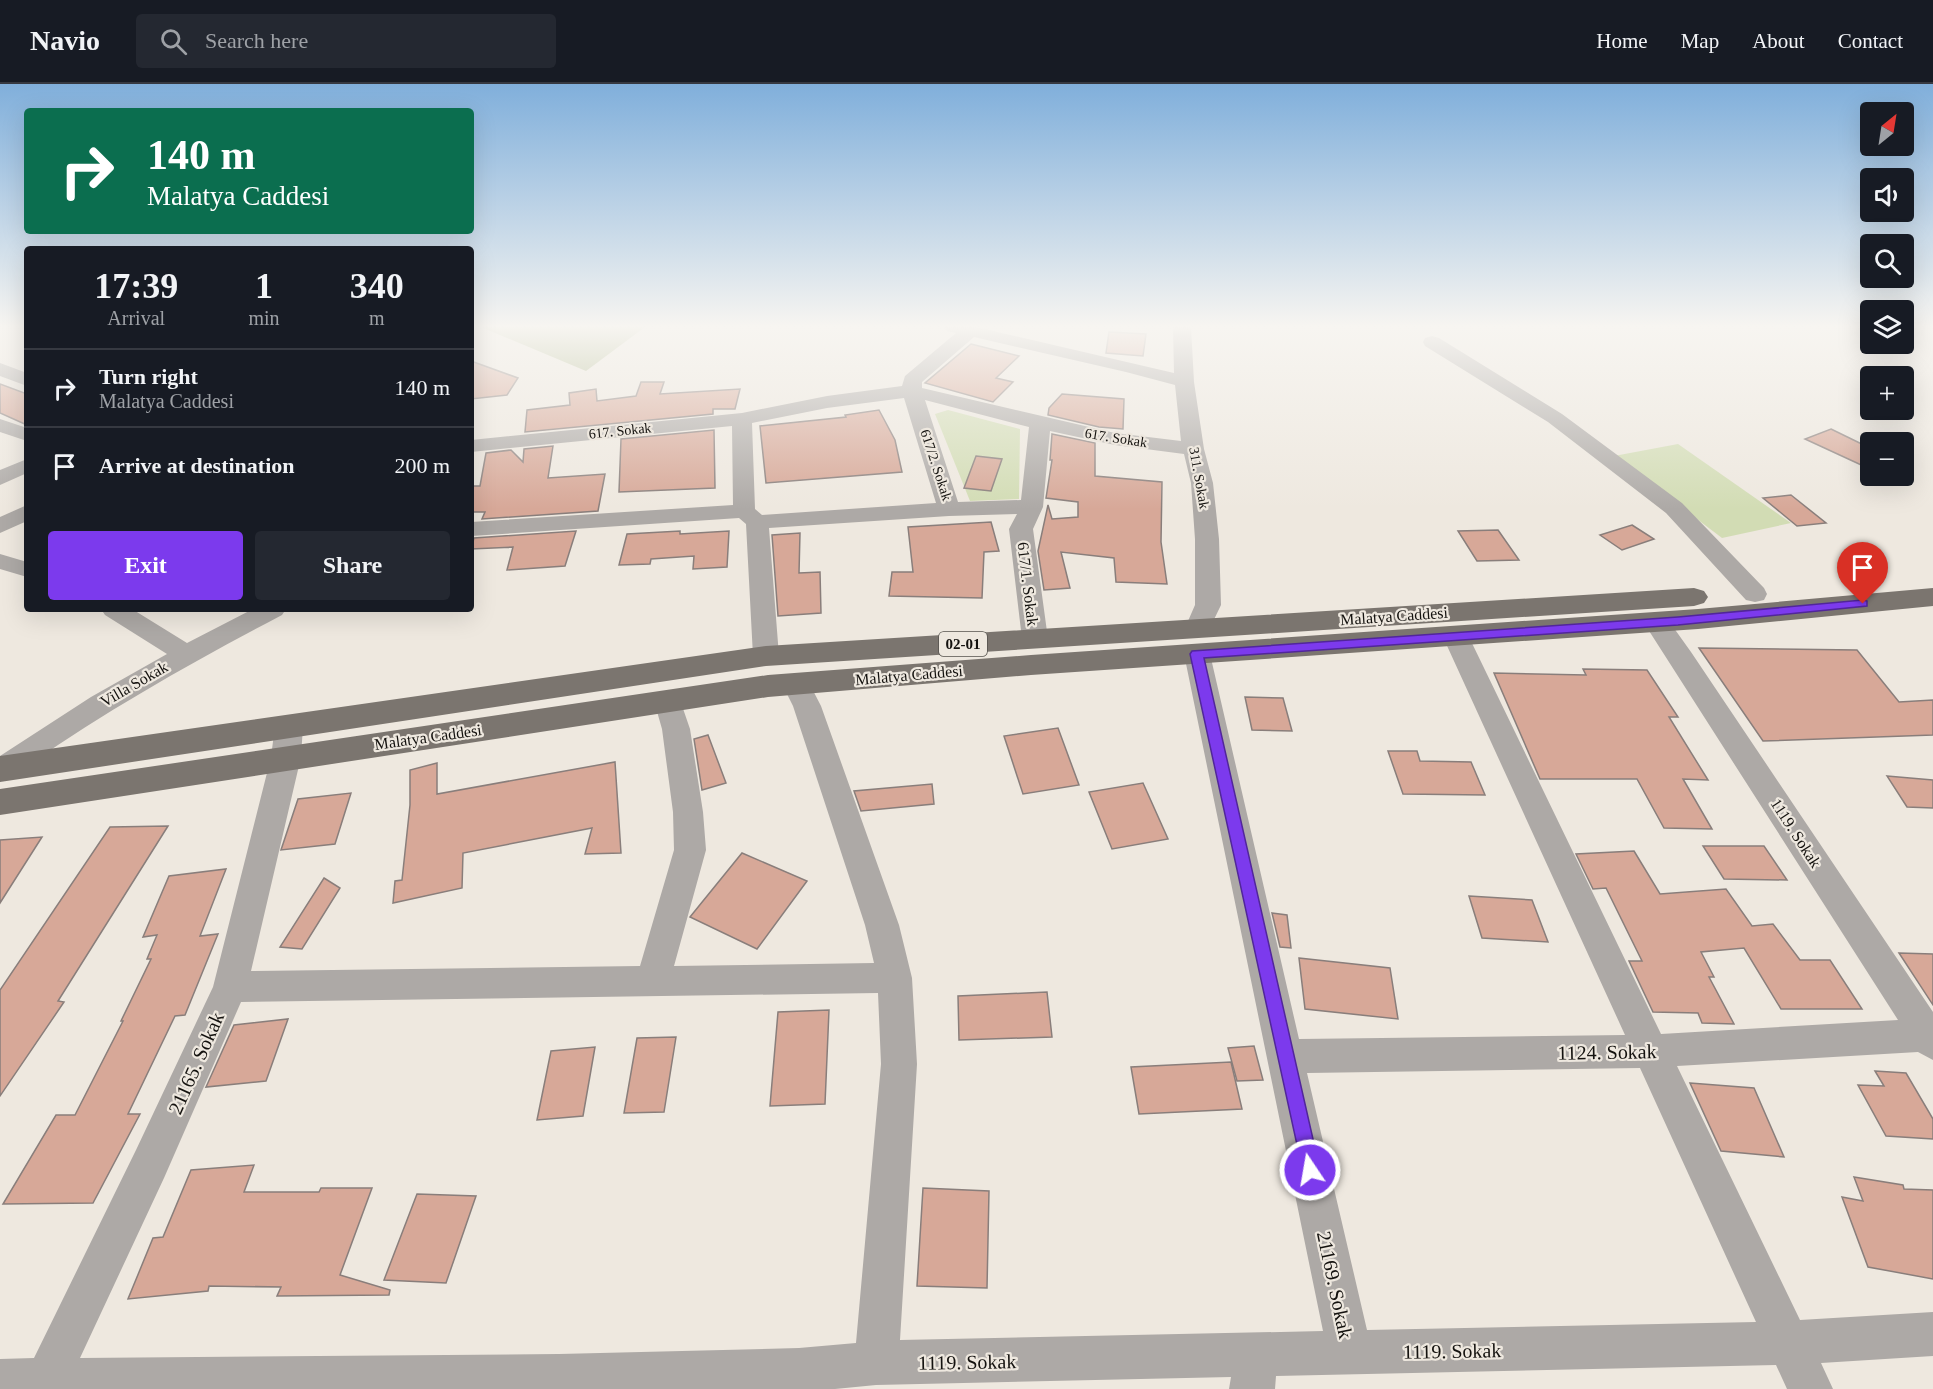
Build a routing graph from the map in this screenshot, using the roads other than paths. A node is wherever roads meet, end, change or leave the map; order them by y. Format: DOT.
graph roads {
  1 [pos="912,388"];
  2 [pos="1185,388"];
  3 [pos="1506,388"];
  4 [pos="912,391"];
  5 [pos="742,419"];
  6 [pos="1040,423"];
  7 [pos="0,425"];
  8 [pos="24,434"];
  9 [pos="474,446"];
  10 [pos="1193,449"];
  11 [pos="24,466"];
  12 [pos="0,478"];
  13 [pos="1032,507"];
  14 [pos="950,509"];
  15 [pos="24,514"];
  16 [pos="751,517"];
  17 [pos="0,526"];
  18 [pos="474,529"];
  19 [pos="1933,590"];
  20 [pos="1755,594"];
  21 [pos="1933,597"];
  22 [pos="124,612"];
  23 [pos="267,612"];
  24 [pos="1657,622"];
  25 [pos="1456,637"];
  26 [pos="1035,639"];
  27 [pos="1197,641"];
  28 [pos="186,654"];
  29 [pos="766,656"];
  30 [pos="796,684"];
  31 [pos="669,701"];
  32 [pos="287,742"];
  33 [pos="1,769"];
  34 [pos="0,802"];
  35 [pos="895,978"];
  36 [pos="653,980"];
  37 [pos="230,987"];
  38 [pos="1930,1039"];
  39 [pos="1650,1051"];
  40 [pos="1286,1056"];
  41 [pos="1933,1334"];
  42 [pos="1788,1343"];
  43 [pos="1350,1353"];
  44 [pos="876,1363"];
  45 [pos="1254,1373"];
  46 [pos="47,1380"];
  47 [pos="796,1380"];
  48 [pos="0,1381"];
  49 [pos="557,1382"];
  50 [pos="1810,1389"];
  1 -- 4 [label="street"];
  2 -- 10 [label="street, 311. Sokak"];
  3 -- 20 [label="street"];
  4 -- 5 [label="street, 617. Sokak"];
  4 -- 6 [label="street, 617. Sokak"];
  4 -- 14 [label="street, 617/2. Sokak"];
  5 -- 9 [label="street, 617. Sokak"];
  5 -- 16 [label="street"];
  6 -- 10 [label="street, 617. Sokak"];
  6 -- 13 [label="street, 617/1. Sokak"];
  7 -- 8 [label="street"];
  10 -- 27 [label="street, 311. Sokak"];
  11 -- 12 [label="street"];
  13 -- 14 [label="street, 617/2. Sokak"];
  13 -- 26 [label="street, 617/1. Sokak"];
  14 -- 16 [label="street"];
  15 -- 17 [label="street"];
  16 -- 18 [label="street"];
  16 -- 29 [label="street"];
  19 -- 20 [label="main road, Malatya Caddesi / 02-01"];
  20 -- 27 [label="main road, Malatya Caddesi / 02-01"];
  21 -- 24 [label="main road, Malatya Caddesi"];
  22 -- 28 [label="street"];
  23 -- 28 [label="street, Villa Sokak"];
  24 -- 25 [label="main road, Malatya Caddesi"];
  24 -- 38 [label="street, 1119. Sokak"];
  25 -- 27 [label="main road, Malatya Caddesi"];
  25 -- 39 [label="street"];
  26 -- 27 [label="main road, Malatya Caddesi / 02-01"];
  26 -- 29 [label="main road, Malatya Caddesi / 02-01"];
  27 -- 30 [label="main road, Malatya Caddesi"];
  27 -- 40 [label="street, 21169. Sokak"];
  28 -- 33 [label="street, Villa Sokak"];
  29 -- 32 [label="main road, Malatya Caddesi / 02-01"];
  30 -- 31 [label="main road, Malatya Caddesi"];
  30 -- 35 [label="street"];
  31 -- 32 [label="main road, Malatya Caddesi"];
  31 -- 36 [label="street"];
  32 -- 33 [label="main road, Malatya Caddesi / 02-01"];
  32 -- 34 [label="main road, Malatya Caddesi"];
  32 -- 37 [label="street, 21165. Sokak"];
  35 -- 36 [label="street"];
  35 -- 44 [label="street"];
  36 -- 37 [label="street"];
  37 -- 46 [label="street, 21165. Sokak"];
  38 -- 39 [label="street, 1124. Sokak"];
  39 -- 40 [label="street, 1124. Sokak"];
  39 -- 42 [label="street"];
  40 -- 43 [label="street, 21169. Sokak"];
  41 -- 42 [label="street, 1119. Sokak"];
  42 -- 43 [label="street, 1119. Sokak"];
  42 -- 50 [label="street"];
  43 -- 45 [label="street, 1119. Sokak"];
  44 -- 45 [label="street, 1119. Sokak"];
  44 -- 47 [label="street, 1119. Sokak"];
  46 -- 48 [label="street, 1119. Sokak"];
  46 -- 49 [label="street, 1119. Sokak"];
  47 -- 49 [label="street, 1119. Sokak"];
}
